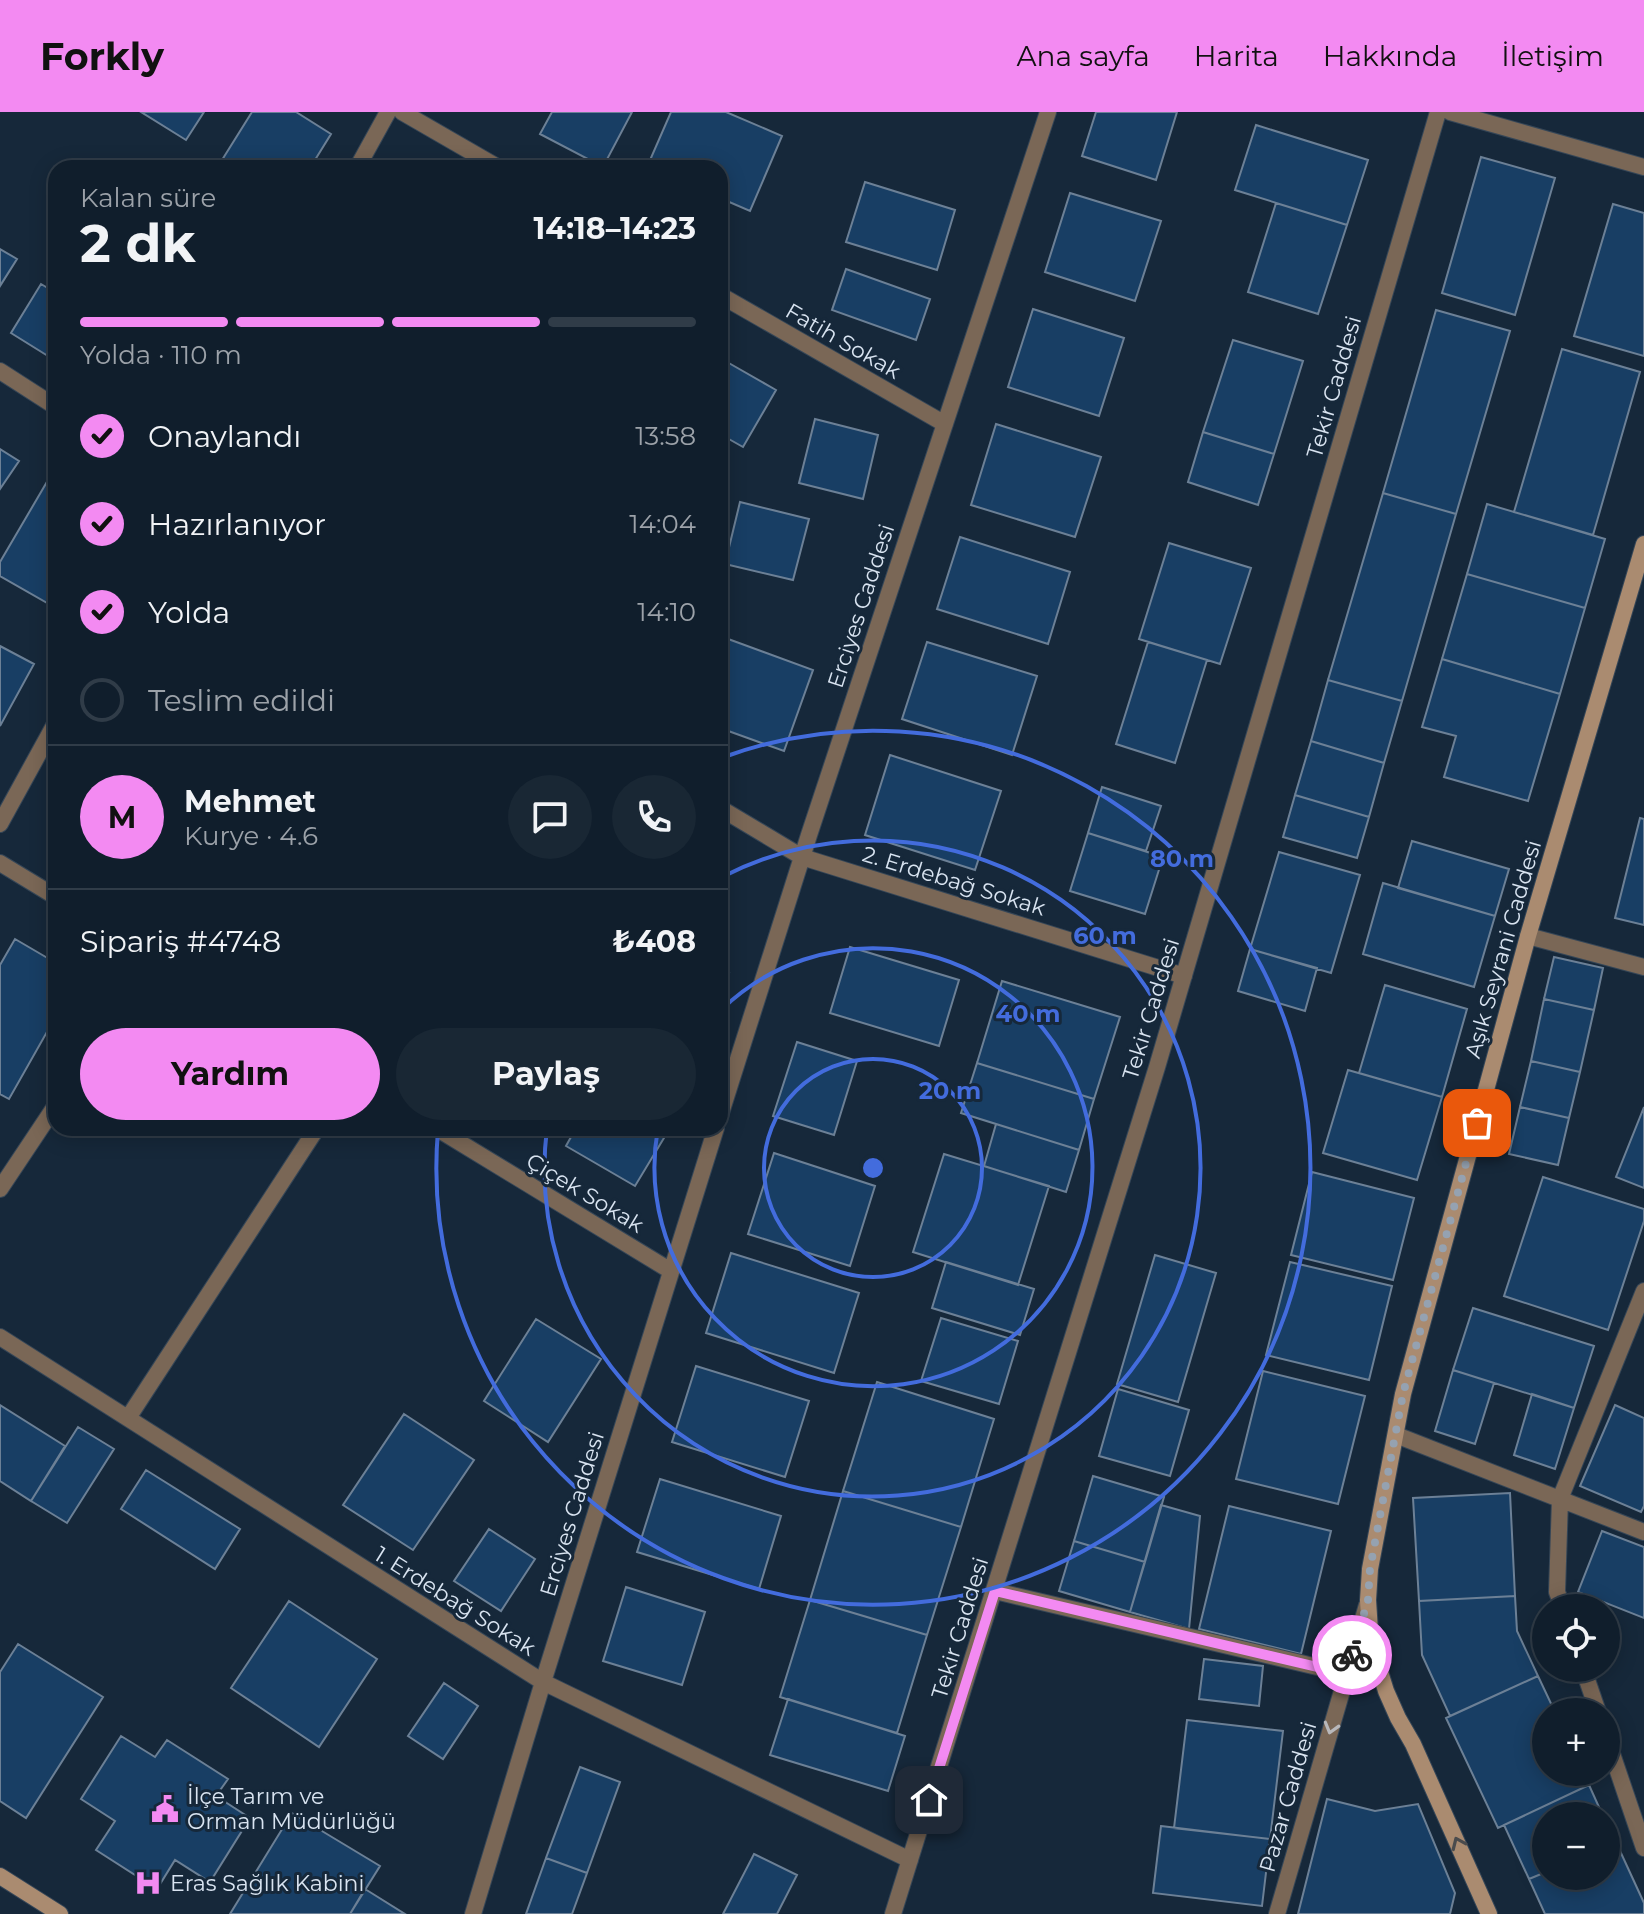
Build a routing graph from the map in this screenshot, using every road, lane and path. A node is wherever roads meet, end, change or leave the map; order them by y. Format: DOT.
graph roads {
  1 [pos="388,112"];
  2 [pos="402,112"];
  3 [pos="1048,112"];
  4 [pos="1438,112"];
  5 [pos="1450,112"];
  6 [pos="361,160"];
  7 [pos="485,160"];
  8 [pos="1644,167"];
  9 [pos="728,300"];
  10 [pos="0,371"];
  11 [pos="48,402"];
  12 [pos="945,424"];
  13 [pos="1644,544"];
  14 [pos="48,737"];
  15 [pos="728,813"];
  16 [pos="0,824"];
  17 [pos="802,857"];
  18 [pos="0,863"];
  19 [pos="48,892"];
  20 [pos="1528,936"];
  21 [pos="1644,967"];
  22 [pos="1184,976"];
  23 [pos="728,1091"];
  24 [pos="48,1117"];
  25 [pos="312,1136"];
  26 [pos="449,1136"];
  27 [pos="713,1136"];
  28 [pos="0,1189"];
  29 [pos="671,1271"];
  30 [pos="1644,1291"];
  31 [pos="0,1337"];
  32 [pos="128,1418"];
  33 [pos="1396,1435"];
  34 [pos="1560,1499"];
  35 [pos="1644,1532"];
  36 [pos="995,1591"];
  37 [pos="1558,1594"];
  38 [pos="1368,1600"];
  39 [pos="1347,1674"];
  40 [pos="543,1682"];
  41 [pos="1620,1777"];
  42 [pos="1644,1848"];
  43 [pos="910,1860"];
  44 [pos="0,1876"];
  45 [pos="60,1914"];
  46 [pos="473,1914"];
  47 [pos="893,1914"];
  48 [pos="1277,1914"];
  49 [pos="1489,1914"];
  1 -- 6 [label="street"];
  2 -- 7 [label="street"];
  3 -- 12 [label="street, Erciyes Caddesi"];
  4 -- 22 [label="street, Tekir Caddesi"];
  5 -- 8 [label="street"];
  9 -- 12 [label="street, Fatih Sokak"];
  10 -- 11 [label="street"];
  12 -- 17 [label="street, Erciyes Caddesi"];
  13 -- 20 [label="main road, Aşık Seyrani Caddesi"];
  14 -- 16 [label="street"];
  15 -- 17 [label="street, 2. Erdebağ Sokak"];
  17 -- 22 [label="street, 2. Erdebağ Sokak"];
  17 -- 23 [label="street, Erciyes Caddesi"];
  18 -- 19 [label="street"];
  20 -- 21 [label="street"];
  20 -- 33 [label="main road, Aşık Seyrani Caddesi"];
  22 -- 36 [label="street, Tekir Caddesi"];
  24 -- 28 [label="street"];
  25 -- 32 [label="street"];
  26 -- 29 [label="street, Çiçek Sokak"];
  27 -- 29 [label="street, Erciyes Caddesi"];
  29 -- 40 [label="street, Erciyes Caddesi"];
  30 -- 34 [label="street"];
  31 -- 32 [label="street, 1. Erdebağ Sokak"];
  32 -- 40 [label="street, 1. Erdebağ Sokak"];
  33 -- 34 [label="street"];
  33 -- 38 [label="main road, Aşık Seyrani Caddesi"];
  34 -- 35 [label="street"];
  34 -- 37 [label="street"];
  36 -- 39 [label="street"];
  36 -- 43 [label="street, Tekir Caddesi"];
  38 -- 39 [label="street, Pazar Caddesi"];
  49 -- 38 [label="main road, Aşık Seyrani Caddesi, one-way"];
  39 -- 48 [label="street, Pazar Caddesi, one-way"];
  40 -- 43 [label="street, 1. Erdebağ Sokak"];
  40 -- 46 [label="street, Erciyes Caddesi"];
  41 -- 42 [label="street"];
  43 -- 47 [label="street, Tekir Caddesi"];
  44 -- 45 [label="main road"];
}
